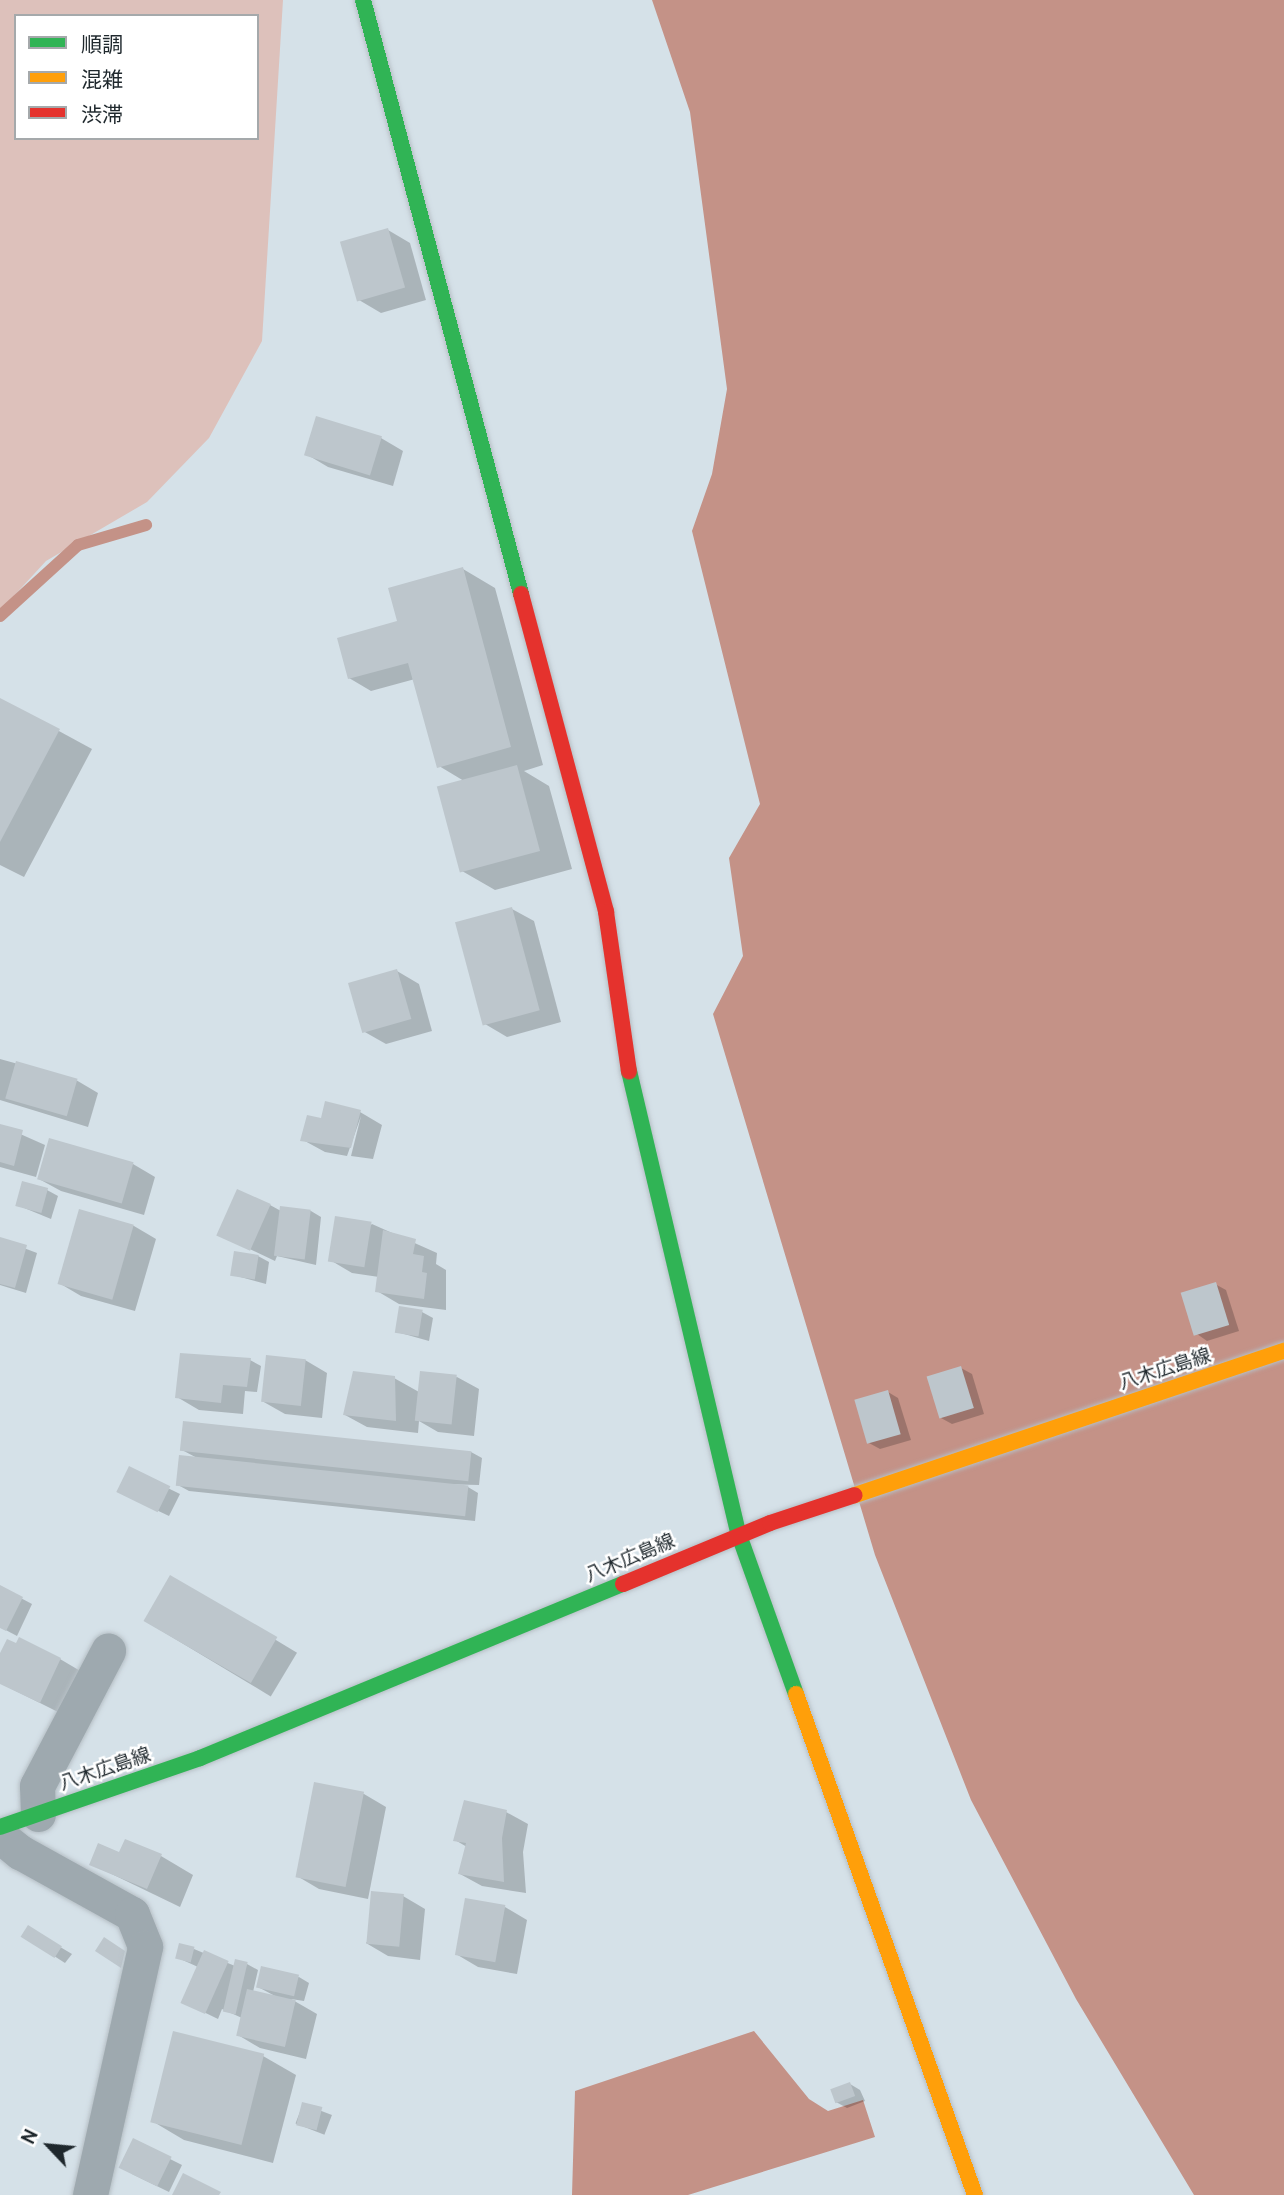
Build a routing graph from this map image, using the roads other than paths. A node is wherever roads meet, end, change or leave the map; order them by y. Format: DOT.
graph roads {
  1 [pos="363,0"];
  2 [pos="1284,1351"];
  3 [pos="739,1535"];
  4 [pos="108,1651"];
  5 [pos="38,1814"];
  6 [pos="0,1827"];
  7 [pos="0,1836"];
  8 [pos="90,2195"];
  9 [pos="975,2195"];
  1 -- 3 [label="street"];
  2 -- 3 [label="street, 八木広島線"];
  3 -- 5 [label="street, 八木広島線"];
  3 -- 9 [label="street"];
  4 -- 5 [label="street"];
  5 -- 6 [label="street, 八木広島線"];
  7 -- 8 [label="street"];
}
